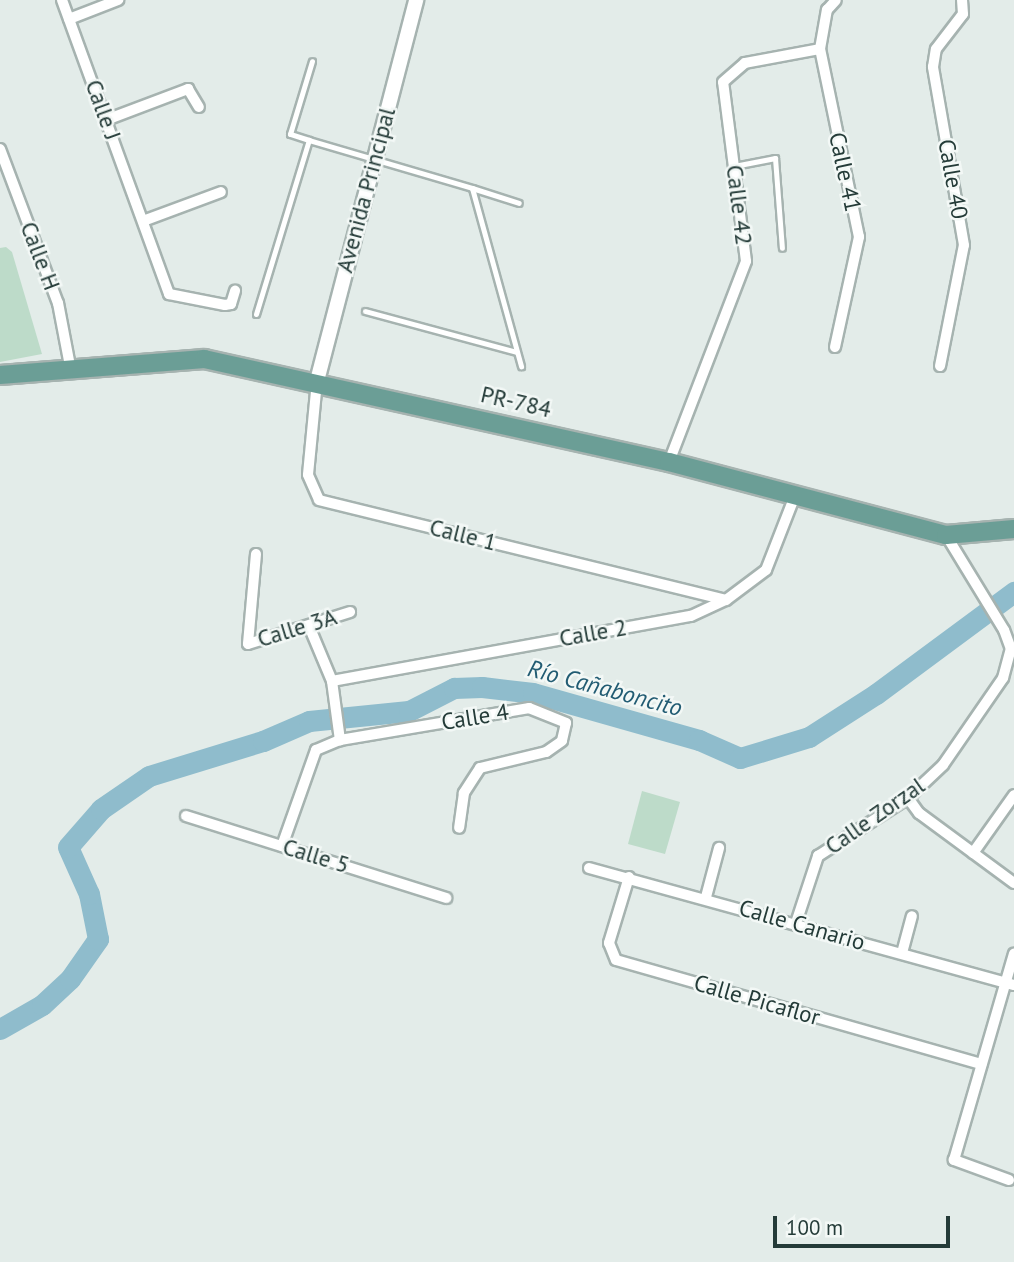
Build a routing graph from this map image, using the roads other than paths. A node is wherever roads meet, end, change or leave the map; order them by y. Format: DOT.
graph roads {
  1 [pos="62,0"];
  2 [pos="118,0"];
  3 [pos="416,0"];
  4 [pos="836,0"];
  5 [pos="962,0"];
  6 [pos="69,19"];
  7 [pos="820,49"];
  8 [pos="312,61"];
  9 [pos="200,107"];
  10 [pos="106,120"];
  11 [pos="309,139"];
  12 [pos="0,149"];
  13 [pos="374,160"];
  14 [pos="734,166"];
  15 [pos="472,188"];
  16 [pos="221,192"];
  17 [pos="519,202"];
  18 [pos="143,221"];
  19 [pos="782,248"];
  20 [pos="235,291"];
  21 [pos="365,311"];
  22 [pos="256,314"];
  23 [pos="835,347"];
  24 [pos="517,352"];
  25 [pos="70,366"];
  26 [pos="521,366"];
  27 [pos="940,366"];
  28 [pos="0,375"];
  29 [pos="317,381"];
  30 [pos="669,462"];
  31 [pos="794,498"];
  32 [pos="1014,529"];
  33 [pos="946,535"];
  34 [pos="256,554"];
  35 [pos="726,600"];
  36 [pos="350,612"];
  37 [pos="309,626"];
  38 [pos="331,681"];
  39 [pos="340,740"];
  40 [pos="1014,795"];
  41 [pos="908,798"];
  42 [pos="186,816"];
  43 [pos="460,828"];
  44 [pos="282,846"];
  45 [pos="719,848"];
  46 [pos="973,853"];
  47 [pos="589,868"];
  48 [pos="629,877"];
  49 [pos="1014,883"];
  50 [pos="706,897"];
  51 [pos="446,898"];
  52 [pos="912,916"];
  53 [pos="796,923"];
  54 [pos="902,953"];
  55 [pos="1014,954"];
  56 [pos="1010,984"];
  57 [pos="982,1065"];
  58 [pos="1012,1180"];
  1 -- 6 [label="street, Calle J"];
  2 -- 6 [label="street"];
  3 -- 13 [label="street, Avenida Principal"];
  4 -- 7 [label="street, Calle 41"];
  5 -- 27 [label="street, Calle 40"];
  6 -- 10 [label="street, Calle J"];
  7 -- 14 [label="street, Calle 42"];
  7 -- 23 [label="street, Calle 41"];
  8 -- 11 [label="lane"];
  9 -- 10 [label="street"];
  10 -- 18 [label="street, Calle J"];
  11 -- 13 [label="lane"];
  11 -- 22 [label="lane"];
  12 -- 25 [label="street, Calle H"];
  13 -- 15 [label="lane"];
  13 -- 29 [label="street, Avenida Principal"];
  14 -- 19 [label="lane"];
  14 -- 30 [label="street, Calle 42"];
  15 -- 17 [label="lane"];
  15 -- 24 [label="lane"];
  16 -- 18 [label="street"];
  18 -- 20 [label="street, Calle J"];
  21 -- 24 [label="lane"];
  24 -- 26 [label="lane"];
  25 -- 28 [label="main road, PR-784 / PR-784"];
  25 -- 29 [label="main road, PR-784 / PR-784"];
  29 -- 30 [label="main road, PR-784 / PR-784"];
  29 -- 35 [label="street, Calle 1"];
  30 -- 31 [label="main road, PR-784 / PR-784"];
  31 -- 33 [label="main road, PR-784 / PR-784"];
  31 -- 35 [label="street, Calle 2"];
  32 -- 33 [label="main road, PR-784 / PR-784"];
  33 -- 41 [label="street, Calle Zorzal"];
  34 -- 37 [label="street, Calle 3A"];
  35 -- 38 [label="street, Calle 2"];
  36 -- 37 [label="street, Calle 3A"];
  37 -- 38 [label="street"];
  38 -- 39 [label="street"];
  39 -- 43 [label="street, Calle 4"];
  39 -- 44 [label="street, Calle 4"];
  40 -- 46 [label="street"];
  41 -- 46 [label="street"];
  41 -- 53 [label="street, Calle Zorzal"];
  42 -- 44 [label="street, Calle 5"];
  44 -- 51 [label="street, Calle 5"];
  45 -- 50 [label="street"];
  46 -- 49 [label="street"];
  47 -- 48 [label="street, Calle Canario"];
  48 -- 50 [label="street, Calle Canario"];
  48 -- 57 [label="street, Calle Picaflor"];
  50 -- 53 [label="street, Calle Canario"];
  52 -- 54 [label="street"];
  53 -- 54 [label="street, Calle Canario"];
  54 -- 56 [label="street, Calle Canario"];
  55 -- 56 [label="street"];
  56 -- 57 [label="street"];
  57 -- 58 [label="street"];
}
